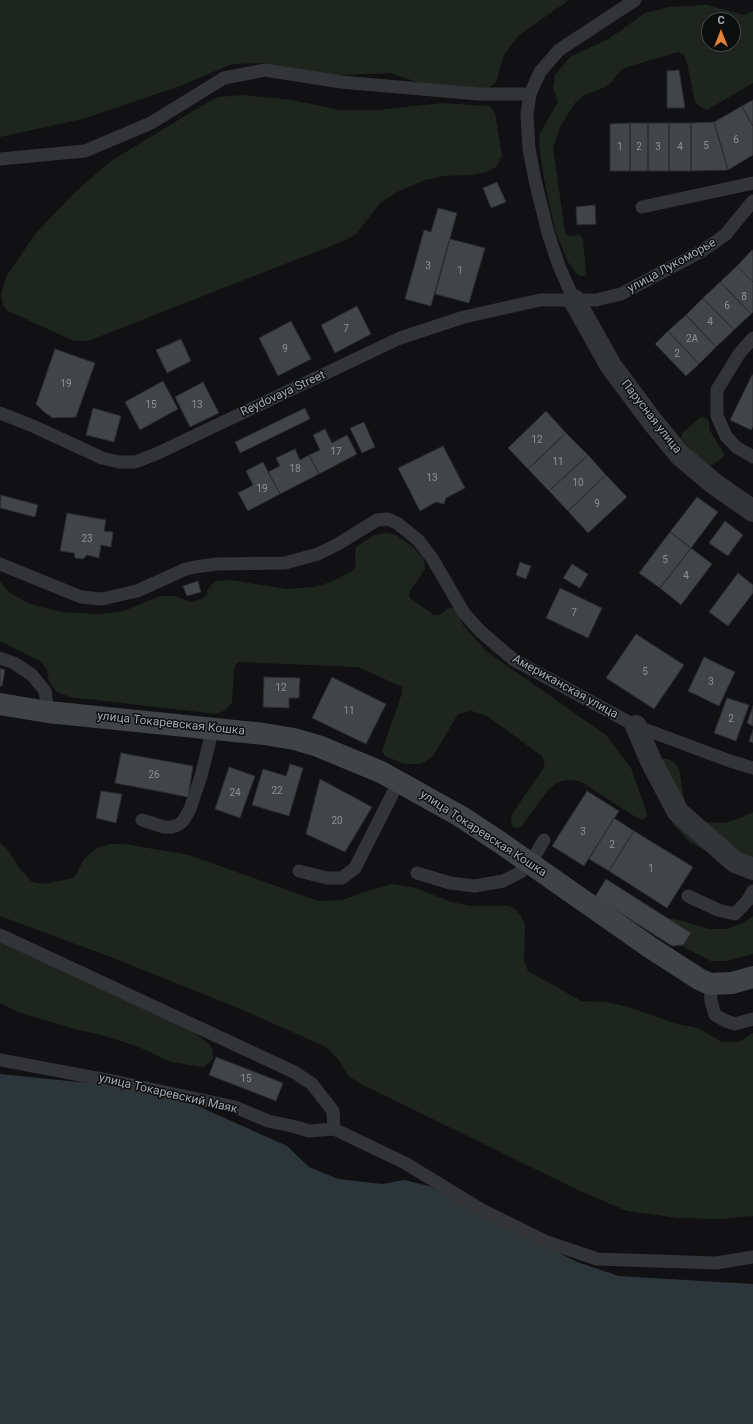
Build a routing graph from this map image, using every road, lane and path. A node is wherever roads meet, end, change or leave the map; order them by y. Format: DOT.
graph roads {
  1 [pos="635,0"];
  2 [pos="530,94"];
  3 [pos="0,159"];
  4 [pos="753,183"];
  5 [pos="753,201"];
  6 [pos="642,207"];
  7 [pos="574,300"];
  8 [pos="753,338"];
  9 [pos="0,413"];
  10 [pos="753,457"];
  11 [pos="753,511"];
  12 [pos="0,564"];
  13 [pos="0,658"];
  14 [pos="0,704"];
  15 [pos="48,712"];
  16 [pos="636,726"];
  17 [pos="213,728"];
  18 [pos="753,768"];
  19 [pos="399,781"];
  20 [pos="142,820"];
  21 [pos="544,840"];
  22 [pos="530,864"];
  23 [pos="753,869"];
  24 [pos="299,871"];
  25 [pos="417,873"];
  26 [pos="753,891"];
  27 [pos="688,896"];
  28 [pos="0,935"];
  29 [pos="753,977"];
  30 [pos="710,984"];
  31 [pos="753,1019"];
  32 [pos="0,1060"];
  33 [pos="334,1129"];
  34 [pos="753,1257"];
  1 -- 2 [label="lane"];
  2 -- 3 [label="lane"];
  2 -- 7 [label="lane"];
  4 -- 6 [label="lane"];
  5 -- 7 [label="lane, улица Лукоморье"];
  7 -- 9 [label="lane, Reydovaya Street"];
  7 -- 11 [label="street, Парусная улица"];
  8 -- 10 [label="lane"];
  12 -- 16 [label="lane, Американская улица"];
  13 -- 15 [label="lane"];
  14 -- 15 [label="main road, улица Токаревская Кошка"];
  15 -- 17 [label="main road, улица Токаревская Кошка"];
  16 -- 18 [label="lane, Американская улица"];
  16 -- 23 [label="street"];
  17 -- 19 [label="main road, улица Токаревская Кошка"];
  17 -- 20 [label="lane"];
  19 -- 22 [label="main road, улица Токаревская Кошка"];
  19 -- 24 [label="lane"];
  21 -- 22 [label="lane"];
  22 -- 25 [label="lane"];
  22 -- 30 [label="main road, улица Токаревская Кошка"];
  26 -- 27 [label="lane"];
  28 -- 33 [label="lane"];
  29 -- 30 [label="main road"];
  30 -- 31 [label="lane"];
  32 -- 33 [label="lane, улица Токаревский Маяк"];
  33 -- 34 [label="lane"];
}
